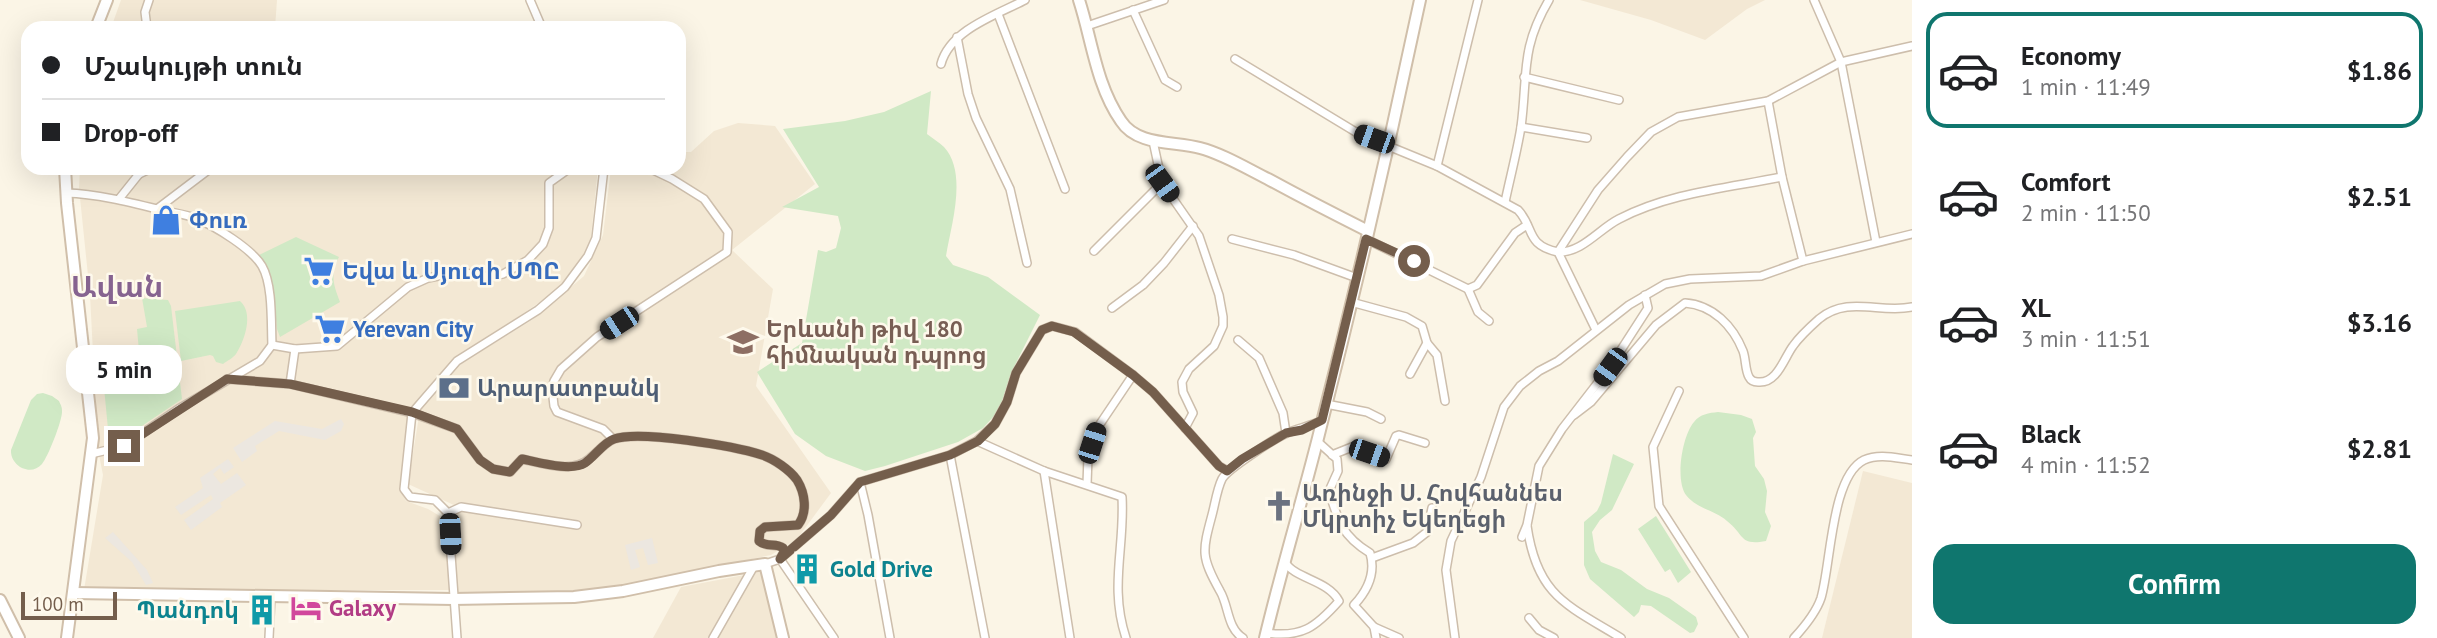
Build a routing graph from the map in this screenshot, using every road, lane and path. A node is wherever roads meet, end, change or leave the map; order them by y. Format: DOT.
graph roads {
  1 [pos="107,0"];
  2 [pos="149,0"];
  3 [pos="530,0"];
  4 [pos="1025,0"];
  5 [pos="1079,0"];
  6 [pos="1164,0"];
  7 [pos="1420,0"];
  8 [pos="1478,0"];
  9 [pos="1549,0"];
  10 [pos="1814,0"];
  11 [pos="1133,10"];
  12 [pos="998,14"];
  13 [pos="99,21"];
  14 [pos="146,21"];
  15 [pos="539,21"];
  16 [pos="1087,26"];
  17 [pos="957,37"];
  18 [pos="1912,46"];
  19 [pos="1235,59"];
  20 [pos="1841,62"];
  21 [pos="941,64"];
  22 [pos="1524,77"];
  23 [pos="1177,87"];
  24 [pos="1619,100"];
  25 [pos="1768,101"];
  26 [pos="1521,127"];
  27 [pos="1587,138"];
  28 [pos="1153,141"];
  29 [pos="1389,144"];
  30 [pos="1437,166"];
  31 [pos="65,175"];
  32 [pos="134,175"];
  33 [pos="202,175"];
  34 [pos="560,175"];
  35 [pos="603,175"];
  36 [pos="664,175"];
  37 [pos="1782,177"];
  38 [pos="1162,183"];
  39 [pos="1065,189"];
  40 [pos="66,193"];
  41 [pos="118,200"];
  42 [pos="1505,202"];
  43 [pos="157,209"];
  44 [pos="1527,225"];
  45 [pos="1193,226"];
  46 [pos="1912,234"];
  47 [pos="1367,235"];
  48 [pos="1232,239"];
  49 [pos="1876,242"];
  50 [pos="1094,251"];
  51 [pos="1558,252"];
  52 [pos="1803,261"];
  53 [pos="1027,263"];
  54 [pos="1357,278"];
  55 [pos="1468,289"];
  56 [pos="1645,295"];
  57 [pos="1351,302"];
  58 [pos="1912,307"];
  59 [pos="1112,308"];
  60 [pos="1489,321"];
  61 [pos="1596,330"];
  62 [pos="1238,340"];
  63 [pos="1427,343"];
  64 [pos="272,345"];
  65 [pos="295,349"];
  66 [pos="1410,374"];
  67 [pos="1133,375"];
  68 [pos="227,379"];
  69 [pos="290,384"];
  70 [pos="1679,391"];
  71 [pos="1445,401"];
  72 [pos="1326,404"];
  73 [pos="412,412"];
  74 [pos="1574,415"];
  75 [pos="1381,419"];
  76 [pos="1322,420"];
  77 [pos="1185,428"];
  78 [pos="1286,433"];
  79 [pos="613,439"];
  80 [pos="978,441"];
  81 [pos="1317,441"];
  82 [pos="1425,443"];
  83 [pos="91,454"];
  84 [pos="1332,454"];
  85 [pos="950,455"];
  86 [pos="1912,460"];
  87 [pos="1044,471"];
  88 [pos="1227,471"];
  89 [pos="860,482"];
  90 [pos="1087,484"];
  91 [pos="1432,508"];
  92 [pos="448,513"];
  93 [pos="576,525"];
  94 [pos="1527,525"];
  95 [pos="1522,537"];
  96 [pos="1372,558"];
  97 [pos="780,559"];
  98 [pos="1284,559"];
  99 [pos="760,565"];
  100 [pos="74,593"];
  101 [pos="271,596"];
  102 [pos="453,599"];
  103 [pos="0,600"];
  104 [pos="1529,618"];
  105 [pos="1374,627"];
  106 [pos="1266,635"];
  107 [pos="19,638"];
  108 [pos="67,638"];
  109 [pos="269,638"];
  110 [pos="457,638"];
  111 [pos="713,638"];
  112 [pos="783,638"];
  113 [pos="834,638"];
  114 [pos="890,638"];
  115 [pos="985,638"];
  116 [pos="1070,638"];
  117 [pos="1126,638"];
  118 [pos="1243,638"];
  119 [pos="1375,638"];
  120 [pos="1399,638"];
  121 [pos="1455,638"];
  122 [pos="1554,638"];
  123 [pos="1621,638"];
  124 [pos="1744,638"];
  125 [pos="1794,638"];
  1 -- 13 [label="street"];
  2 -- 14 [label="street"];
  3 -- 15 [label="street"];
  4 -- 12 [label="street"];
  5 -- 16 [label="street"];
  6 -- 11 [label="street"];
  7 -- 29 [label="street"];
  8 -- 30 [label="street"];
  9 -- 22 [label="street"];
  10 -- 20 [label="street"];
  11 -- 16 [label="street"];
  11 -- 23 [label="street"];
  12 -- 17 [label="street"];
  12 -- 39 [label="street"];
  16 -- 28 [label="street"];
  17 -- 21 [label="street"];
  17 -- 53 [label="street"];
  18 -- 20 [label="street"];
  19 -- 29 [label="street"];
  20 -- 25 [label="street"];
  20 -- 49 [label="street"];
  22 -- 24 [label="street"];
  22 -- 26 [label="street"];
  25 -- 37 [label="street"];
  25 -- 51 [label="street"];
  26 -- 27 [label="street"];
  26 -- 42 [label="street"];
  28 -- 38 [label="street"];
  28 -- 47 [label="street"];
  29 -- 30 [label="street"];
  29 -- 47 [label="street"];
  30 -- 42 [label="street"];
  31 -- 40 [label="street"];
  32 -- 41 [label="street"];
  33 -- 43 [label="street"];
  34 -- 65 [label="street"];
  35 -- 73 [label="street"];
  36 -- 79 [label="street"];
  37 -- 51 [label="street"];
  37 -- 52 [label="street"];
  38 -- 45 [label="street"];
  38 -- 50 [label="street"];
  40 -- 41 [label="street"];
  40 -- 83 [label="street"];
  41 -- 43 [label="street"];
  42 -- 44 [label="street"];
  43 -- 64 [label="street"];
  44 -- 51 [label="street"];
  44 -- 55 [label="street"];
  45 -- 59 [label="street"];
  45 -- 77 [label="street"];
  46 -- 49 [label="street"];
  47 -- 54 [label="street"];
  47 -- 55 [label="street"];
  48 -- 54 [label="street"];
  49 -- 52 [label="street"];
  51 -- 61 [label="street"];
  52 -- 56 [label="street"];
  54 -- 57 [label="street"];
  55 -- 60 [label="street"];
  56 -- 61 [label="street"];
  56 -- 74 [label="street"];
  57 -- 63 [label="street"];
  57 -- 72 [label="street"];
  58 -- 74 [label="street"];
  61 -- 121 [label="street"];
  62 -- 78 [label="street"];
  63 -- 66 [label="street"];
  63 -- 71 [label="street"];
  64 -- 65 [label="street"];
  64 -- 68 [label="street"];
  65 -- 69 [label="street"];
  67 -- 77 [label="street"];
  67 -- 80 [label="street"];
  67 -- 90 [label="street"];
  68 -- 69 [label="street"];
  68 -- 83 [label="street"];
  69 -- 73 [label="street"];
  70 -- 124 [label="street"];
  72 -- 75 [label="street"];
  72 -- 76 [label="street"];
  73 -- 79 [label="street"];
  73 -- 92 [label="street"];
  74 -- 94 [label="street"];
  76 -- 78 [label="street"];
  76 -- 81 [label="street"];
  77 -- 88 [label="street"];
  78 -- 88 [label="street"];
  79 -- 97 [label="street"];
  80 -- 85 [label="street"];
  80 -- 87 [label="street"];
  81 -- 84 [label="street"];
  81 -- 98 [label="street"];
  82 -- 84 [label="street"];
  83 -- 100 [label="street"];
  84 -- 96 [label="street"];
  85 -- 89 [label="street"];
  85 -- 115 [label="street"];
  86 -- 125 [label="street"];
  87 -- 90 [label="street"];
  87 -- 116 [label="street"];
  88 -- 118 [label="street"];
  89 -- 97 [label="street"];
  89 -- 114 [label="street"];
  90 -- 117 [label="street"];
  91 -- 96 [label="street"];
  92 -- 93 [label="street"];
  92 -- 102 [label="street"];
  94 -- 95 [label="street"];
  94 -- 123 [label="street"];
  96 -- 105 [label="street"];
  97 -- 99 [label="street"];
  97 -- 113 [label="street"];
  98 -- 106 [label="street"];
  98 -- 106 [label="street"];
  99 -- 102 [label="street"];
  99 -- 111 [label="street"];
  99 -- 112 [label="street"];
  100 -- 101 [label="street"];
  100 -- 108 [label="street"];
  101 -- 102 [label="street"];
  101 -- 109 [label="street"];
  102 -- 110 [label="street"];
  103 -- 107 [label="street"];
  104 -- 122 [label="street"];
  105 -- 119 [label="street"];
  105 -- 120 [label="street"];
}
